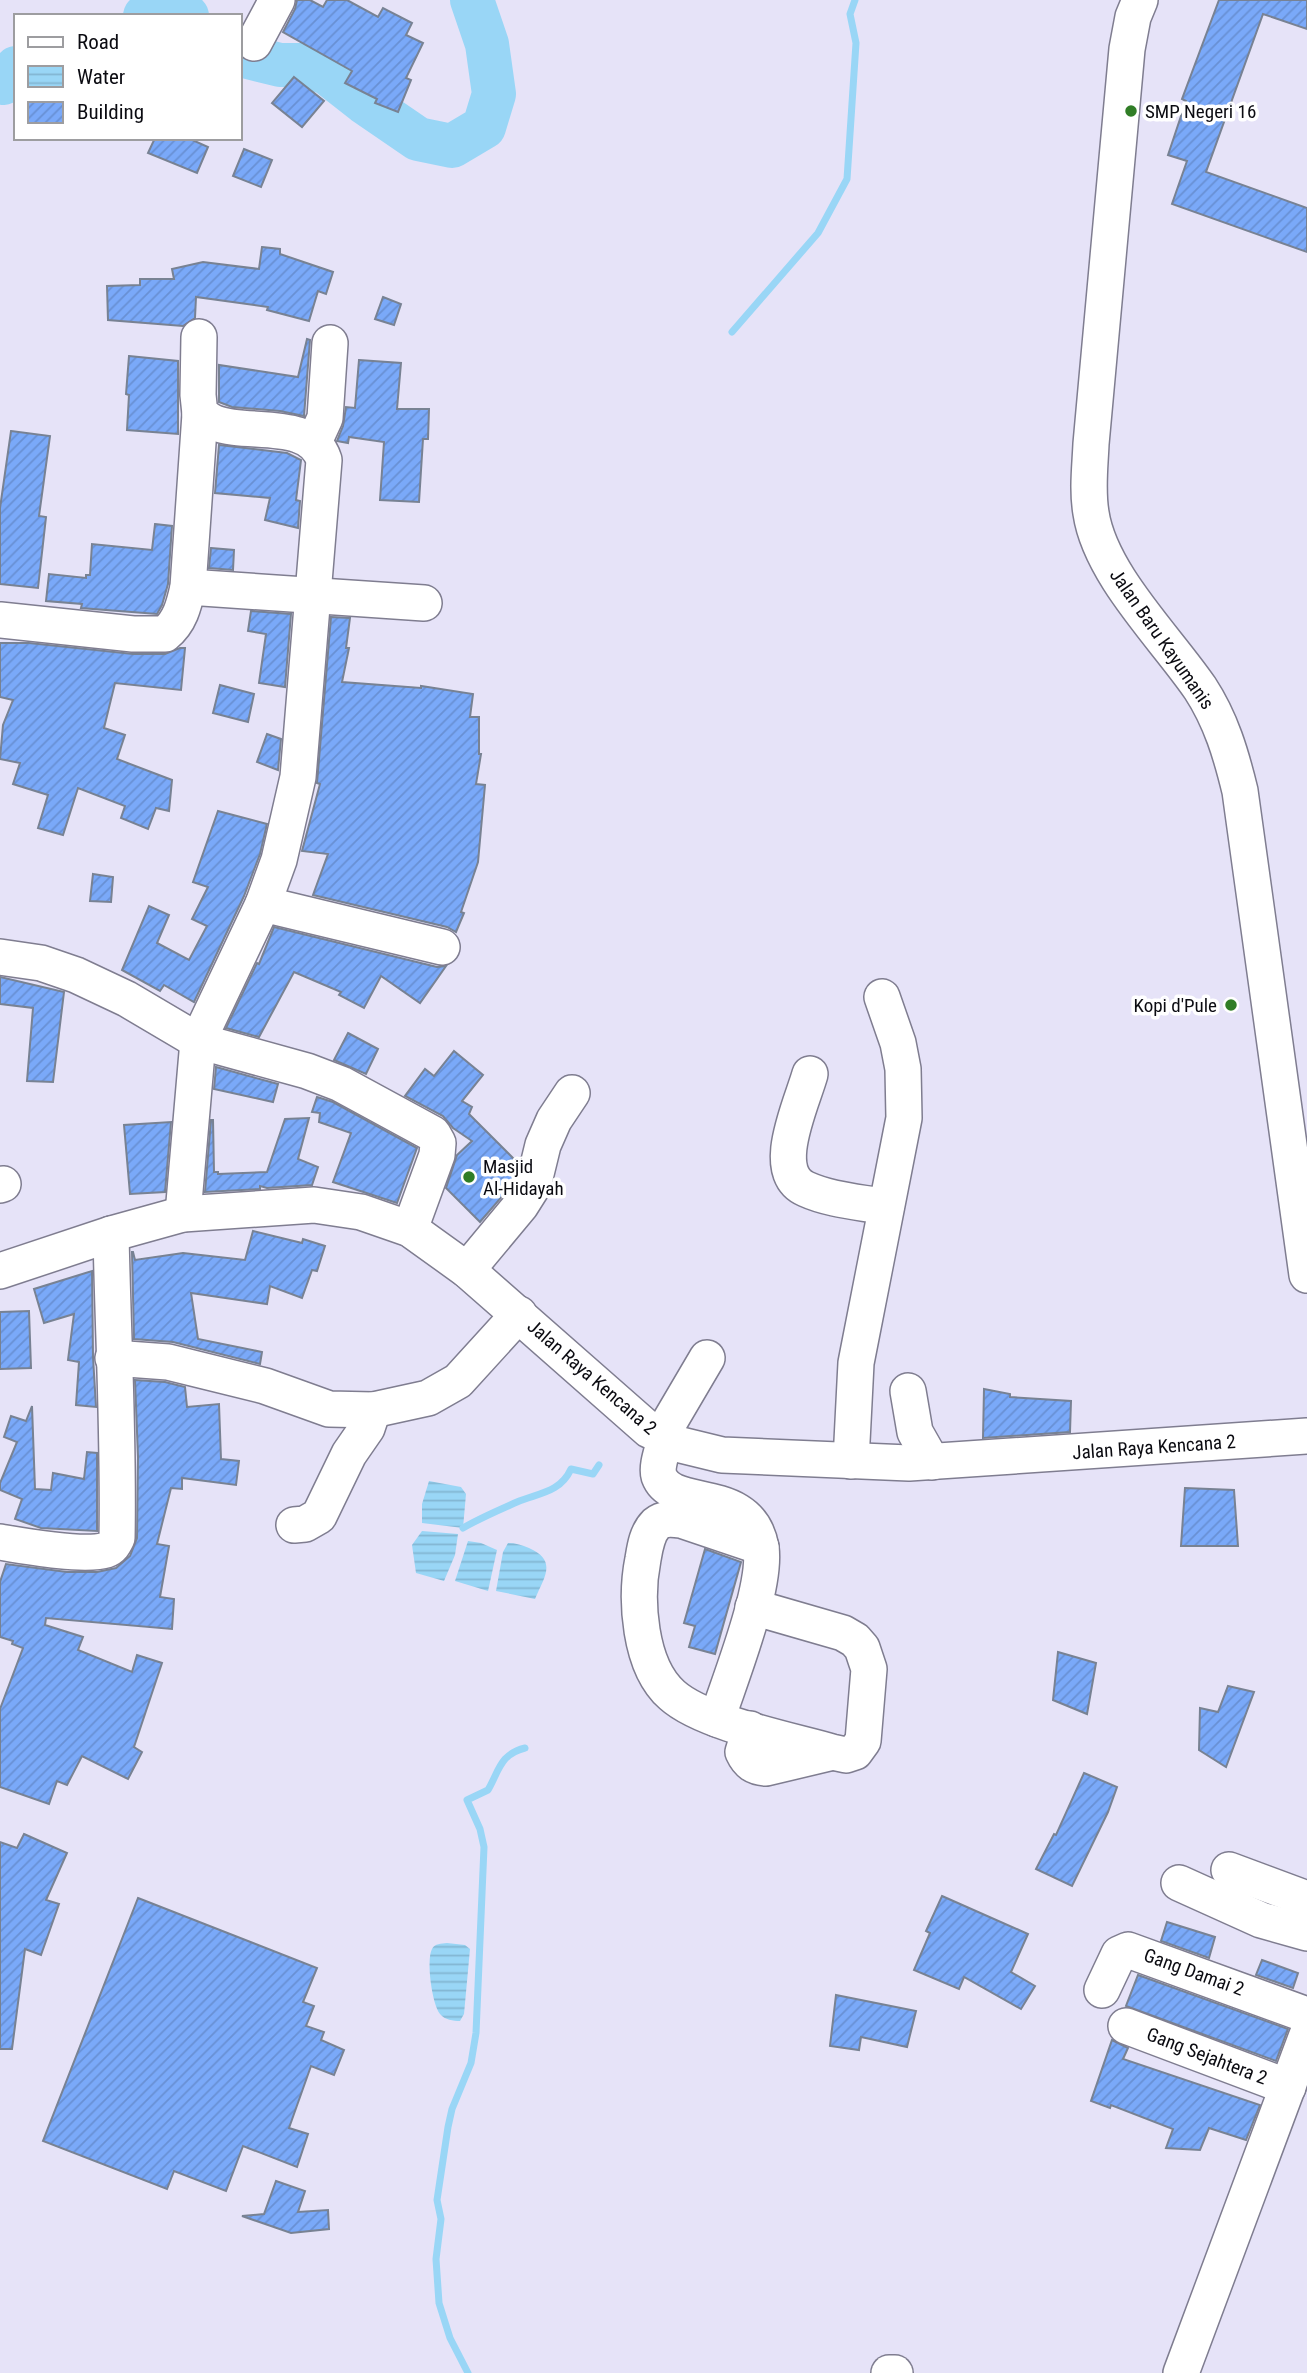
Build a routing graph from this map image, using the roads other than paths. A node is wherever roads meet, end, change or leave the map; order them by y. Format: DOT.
graph roads {
  1 [pos="277,0"];
  2 [pos="1140,0"];
  3 [pos="254,43"];
  4 [pos="199,337"];
  5 [pos="330,343"];
  6 [pos="200,414"];
  7 [pos="314,442"];
  8 [pos="188,587"];
  9 [pos="313,596"];
  10 [pos="424,603"];
  11 [pos="0,620"];
  12 [pos="263,904"];
  13 [pos="442,947"];
  14 [pos="0,957"];
  15 [pos="883,997"];
  16 [pos="198,1041"];
  17 [pos="810,1074"];
  18 [pos="572,1093"];
  19 [pos="886,1207"];
  20 [pos="183,1214"];
  21 [pos="410,1228"];
  22 [pos="111,1234"];
  23 [pos="467,1270"];
  24 [pos="0,1271"];
  25 [pos="1307,1275"];
  26 [pos="519,1314"];
  27 [pos="113,1358"];
  28 [pos="707,1358"];
  29 [pos="908,1391"];
  30 [pos="373,1410"];
  31 [pos="1307,1436"];
  32 [pos="668,1441"];
  33 [pos="851,1461"];
  34 [pos="932,1462"];
  35 [pos="294,1525"];
  36 [pos="0,1542"];
  37 [pos="761,1547"];
  38 [pos="753,1607"];
  39 [pos="717,1719"];
  40 [pos="1229,1870"];
  41 [pos="1180,1883"];
  42 [pos="1307,1899"];
  43 [pos="1307,1933"];
  44 [pos="1102,1990"];
  45 [pos="1307,2015"];
  46 [pos="1126,2026"];
  47 [pos="1307,2035"];
  48 [pos="1288,2087"];
  49 [pos="889,2373"];
  50 [pos="895,2373"];
  51 [pos="1181,2373"];
  1 -- 3 [label="street"];
  2 -- 25 [label="street, Jalan Baru Kayumanis"];
  4 -- 6 [label="street"];
  5 -- 7 [label="street"];
  6 -- 7 [label="street"];
  6 -- 8 [label="street"];
  7 -- 9 [label="street"];
  8 -- 9 [label="street"];
  8 -- 11 [label="street"];
  9 -- 10 [label="street"];
  9 -- 12 [label="street"];
  12 -- 13 [label="street"];
  12 -- 16 [label="street"];
  14 -- 16 [label="street"];
  15 -- 19 [label="street"];
  16 -- 20 [label="street"];
  16 -- 21 [label="street"];
  17 -- 19 [label="street"];
  18 -- 23 [label="street"];
  19 -- 33 [label="street"];
  20 -- 21 [label="street, Jalan Raya Kencana 2"];
  20 -- 22 [label="street, Jalan Raya Kencana 2"];
  21 -- 23 [label="street, Jalan Raya Kencana 2"];
  22 -- 24 [label="street, Jalan Raya Kencana 2"];
  22 -- 27 [label="street"];
  23 -- 26 [label="street, Jalan Raya Kencana 2"];
  26 -- 30 [label="street"];
  26 -- 32 [label="street, Jalan Raya Kencana 2"];
  27 -- 30 [label="street"];
  27 -- 36 [label="street"];
  28 -- 32 [label="street"];
  29 -- 34 [label="street"];
  30 -- 35 [label="street"];
  31 -- 34 [label="street, Jalan Raya Kencana 2"];
  32 -- 33 [label="street, Jalan Raya Kencana 2"];
  32 -- 37 [label="street"];
  33 -- 34 [label="street, Jalan Raya Kencana 2"];
  37 -- 38 [label="street"];
  37 -- 39 [label="street"];
  38 -- 39 [label="street"];
  38 -- 39 [label="street"];
  40 -- 42 [label="street"];
  41 -- 43 [label="street"];
  44 -- 45 [label="street, Gang Damai 2"];
  46 -- 48 [label="street, Gang Sejahtera 2"];
  47 -- 48 [label="street"];
  48 -- 51 [label="street"];
  49 -- 50 [label="street"];
}
